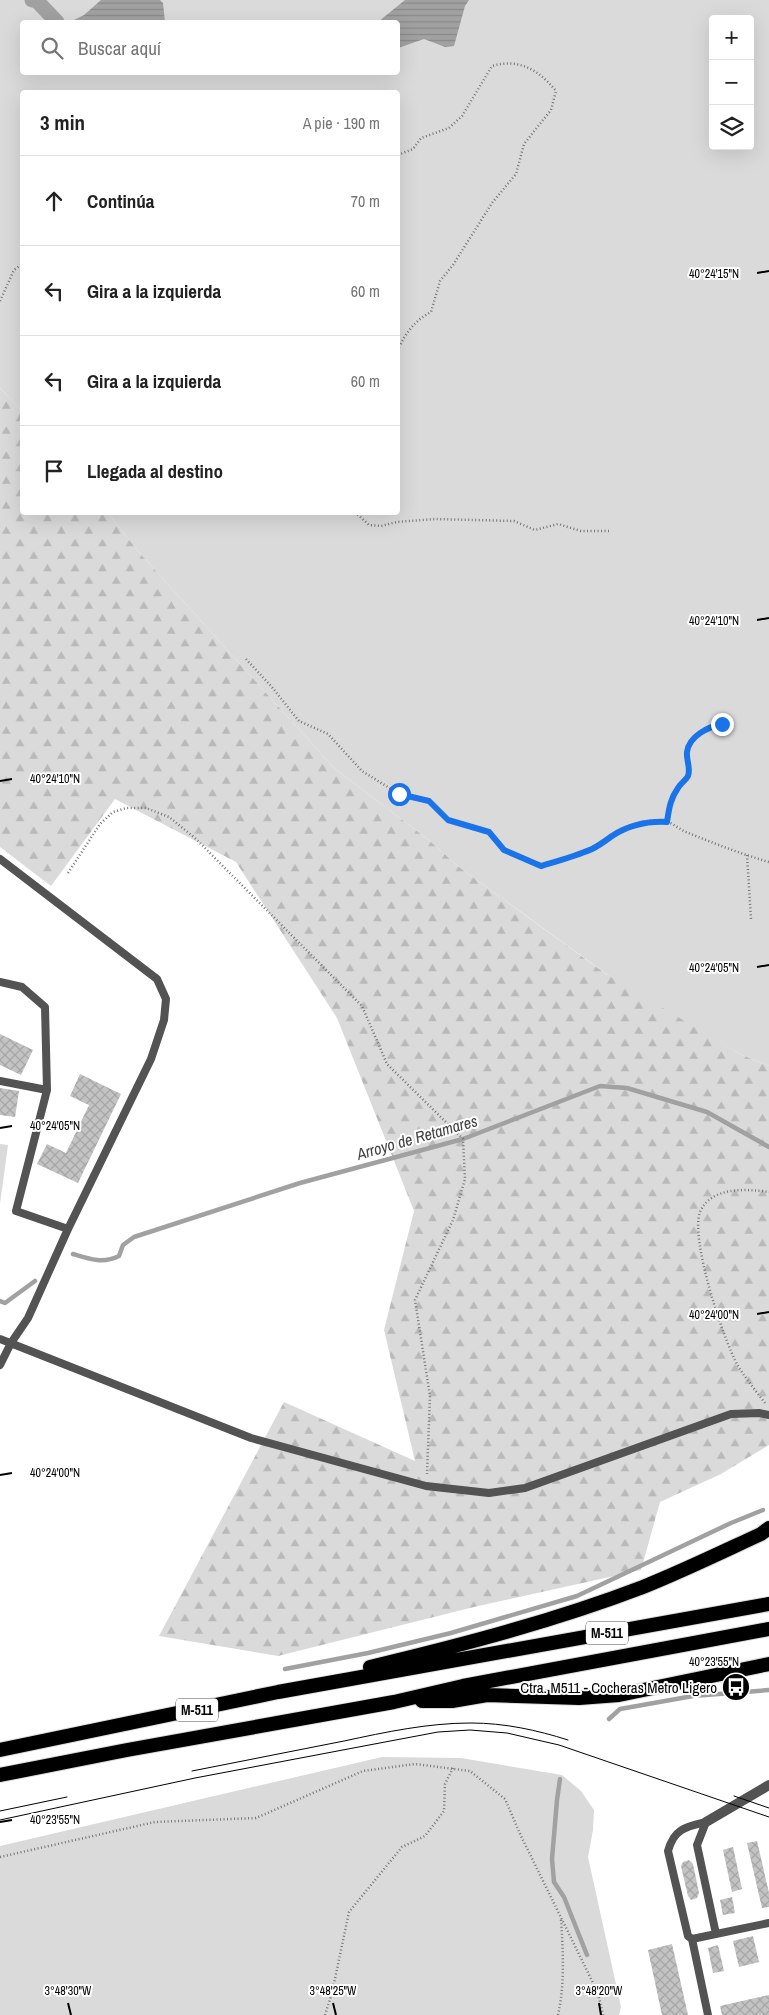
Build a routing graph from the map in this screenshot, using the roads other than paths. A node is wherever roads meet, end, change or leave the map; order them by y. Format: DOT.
graph roads {
  1 [pos="0,859"];
  2 [pos="0,982"];
  3 [pos="0,1081"];
  4 [pos="47,1090"];
  5 [pos="68,1229"];
  6 [pos="0,1339"];
  7 [pos="11,1343"];
  8 [pos="0,1365"];
  9 [pos="769,1415"];
  10 [pos="765,1531"];
  11 [pos="769,1604"];
  12 [pos="769,1629"];
  13 [pos="769,1664"];
  14 [pos="278,1692"];
  15 [pos="394,1702"];
  16 [pos="0,1750"];
  17 [pos="0,1775"];
  18 [pos="769,1785"];
  19 [pos="706,1822"];
  20 [pos="769,1923"];
  21 [pos="716,1934"];
  22 [pos="692,1939"];
  23 [pos="708,2015"];
  1 -- 5 [label="lane"];
  2 -- 4 [label="lane"];
  3 -- 4 [label="lane"];
  4 -- 5 [label="lane"];
  5 -- 7 [label="lane"];
  6 -- 7 [label="lane"];
  7 -- 8 [label="lane"];
  7 -- 9 [label="lane"];
  10 -- 14 [label="highway"];
  11 -- 14 [label="highway, M-511"];
  12 -- 15 [label="highway, M-511"];
  13 -- 15 [label="highway"];
  14 -- 16 [label="highway, M-511"];
  15 -- 17 [label="highway, M-511"];
  18 -- 19 [label="street"];
  19 -- 21 [label="lane"];
  19 -- 22 [label="lane"];
  20 -- 21 [label="lane"];
  21 -- 22 [label="lane"];
  22 -- 23 [label="lane"];
}
